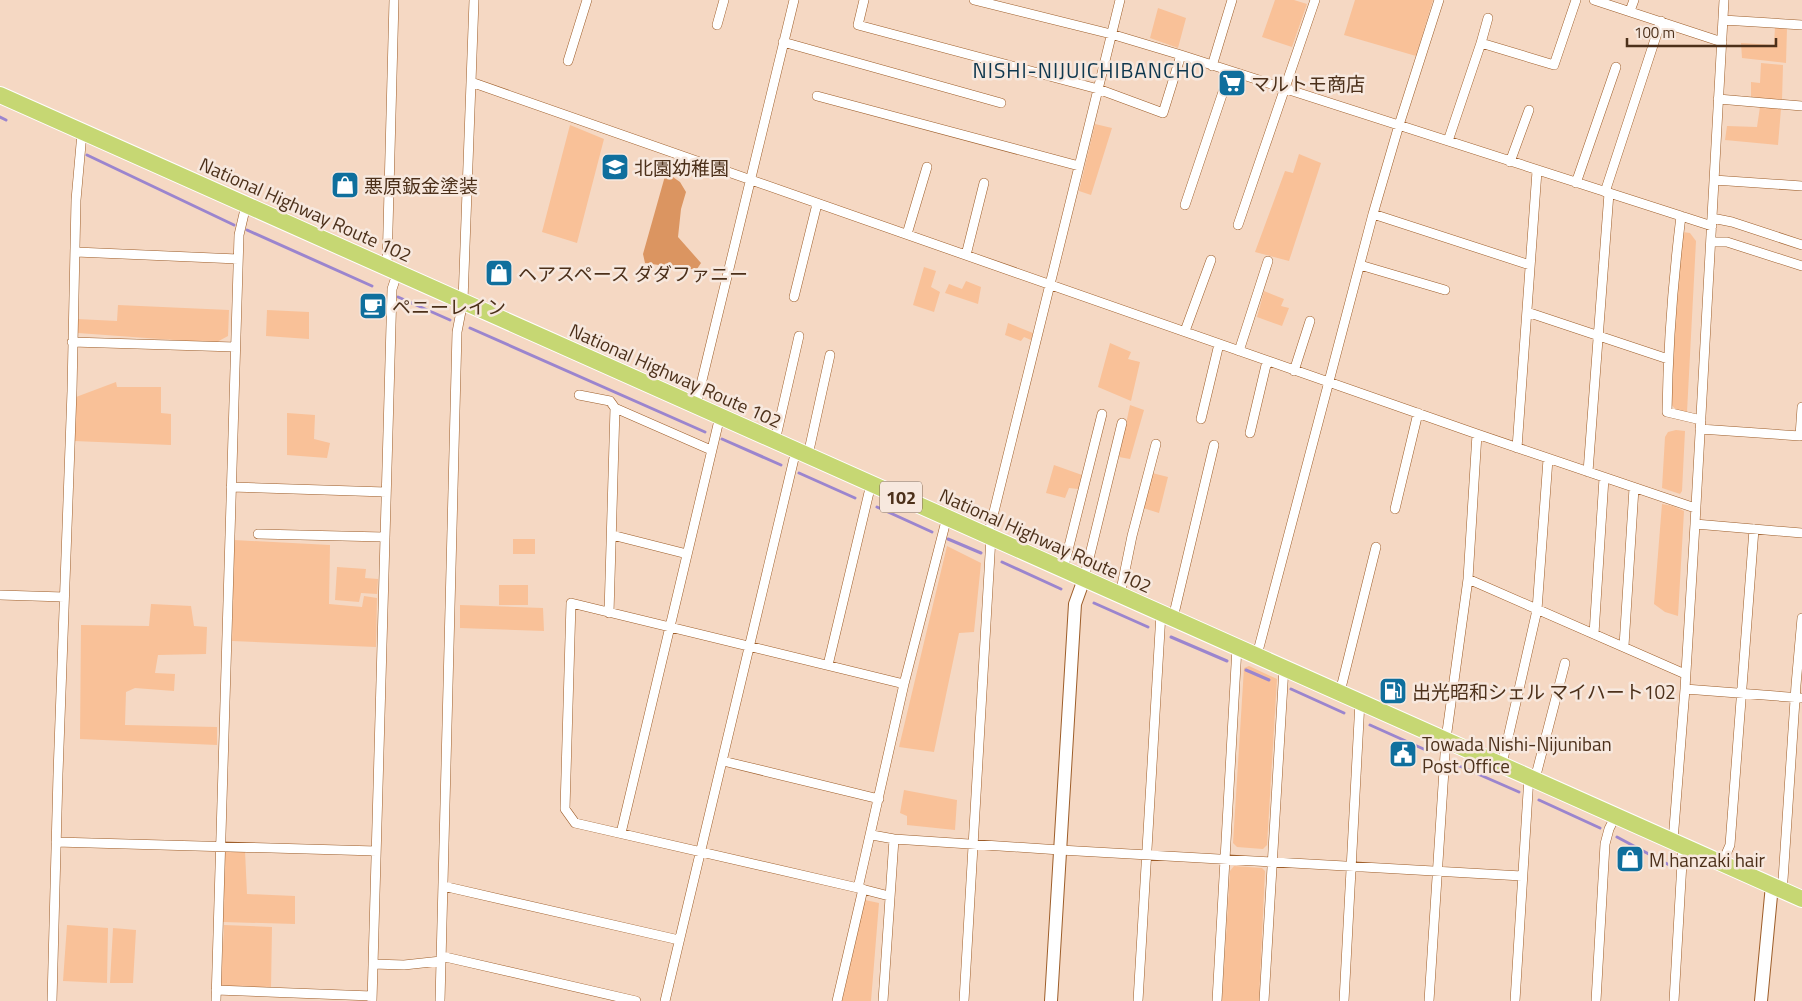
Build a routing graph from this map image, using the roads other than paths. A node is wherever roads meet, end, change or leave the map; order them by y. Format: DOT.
graph roads {
  1 [pos="394,0"];
  2 [pos="474,0"];
  3 [pos="586,0"];
  4 [pos="724,0"];
  5 [pos="794,0"];
  6 [pos="864,0"];
  7 [pos="974,0"];
  8 [pos="1120,0"];
  9 [pos="1232,0"];
  10 [pos="1315,0"];
  11 [pos="1439,0"];
  12 [pos="1576,0"];
  13 [pos="1594,0"];
  14 [pos="1634,0"];
  15 [pos="1724,0"];
  16 [pos="1630,12"];
  17 [pos="1488,18"];
  18 [pos="1723,20"];
  19 [pos="1661,21"];
  20 [pos="717,25"];
  21 [pos="1802,25"];
  22 [pos="1111,34"];
  23 [pos="783,42"];
  24 [pos="1722,42"];
  25 [pos="1481,43"];
  26 [pos="1181,55"];
  27 [pos="568,61"];
  28 [pos="1212,66"];
  29 [pos="1616,67"];
  30 [pos="1230,71"];
  31 [pos="471,82"];
  32 [pos="1286,88"];
  33 [pos="1098,89"];
  34 [pos="0,95"];
  35 [pos="817,96"];
  36 [pos="1718,99"];
  37 [pos="1001,102"];
  38 [pos="1802,106"];
  39 [pos="1529,110"];
  40 [pos="1399,125"];
  41 [pos="82,133"];
  42 [pos="1448,142"];
  43 [pos="1510,162"];
  44 [pos="1079,166"];
  45 [pos="927,167"];
  46 [pos="1537,171"];
  47 [pos="749,180"];
  48 [pos="1714,180"];
  49 [pos="984,183"];
  50 [pos="1576,183"];
  51 [pos="1802,186"];
  52 [pos="1607,193"];
  53 [pos="817,204"];
  54 [pos="246,205"];
  55 [pos="1185,205"];
  56 [pos="1373,214"];
  57 [pos="1681,216"];
  58 [pos="1712,222"];
  59 [pos="1238,225"];
  60 [pos="908,234"];
  61 [pos="1711,242"];
  62 [pos="1802,245"];
  63 [pos="76,252"];
  64 [pos="966,255"];
  65 [pos="238,259"];
  66 [pos="1210,260"];
  67 [pos="1268,261"];
  68 [pos="1360,265"];
  69 [pos="1530,265"];
  70 [pos="1802,266"];
  71 [pos="393,269"];
  72 [pos="1051,284"];
  73 [pos="1444,290"];
  74 [pos="794,298"];
  75 [pos="463,301"];
  76 [pos="1527,312"];
  77 [pos="1310,321"];
  78 [pos="1185,332"];
  79 [pos="1598,335"];
  80 [pos="799,336"];
  81 [pos="72,342"];
  82 [pos="1219,344"];
  83 [pos="235,347"];
  84 [pos="1239,351"];
  85 [pos="830,354"];
  86 [pos="1668,359"];
  87 [pos="1268,361"];
  88 [pos="1294,371"];
  89 [pos="1329,382"];
  90 [pos="579,395"];
  91 [pos="696,405"];
  92 [pos="1802,407"];
  93 [pos="615,408"];
  94 [pos="1418,413"];
  95 [pos="1102,414"];
  96 [pos="720,416"];
  97 [pos="1201,418"];
  98 [pos="1122,423"];
  99 [pos="1700,425"];
  100 [pos="1250,433"];
  101 [pos="1477,434"];
  102 [pos="775,441"];
  103 [pos="1156,444"];
  104 [pos="1214,445"];
  105 [pos="1517,448"];
  106 [pos="711,450"];
  107 [pos="802,453"];
  108 [pos="1548,459"];
  109 [pos="1588,472"];
  110 [pos="1604,478"];
  111 [pos="871,484"];
  112 [pos="231,487"];
  113 [pos="1634,488"];
  114 [pos="386,492"];
  115 [pos="1695,508"];
  116 [pos="1395,509"];
  117 [pos="947,518"];
  118 [pos="1695,524"];
  119 [pos="1754,529"];
  120 [pos="1802,533"];
  121 [pos="258,534"];
  122 [pos="612,535"];
  123 [pos="989,536"];
  124 [pos="384,537"];
  125 [pos="1376,547"];
  126 [pos="687,554"];
  127 [pos="1063,570"];
  128 [pos="1084,579"];
  129 [pos="1468,579"];
  130 [pos="0,595"];
  131 [pos="1120,595"];
  132 [pos="64,597"];
  133 [pos="1538,610"];
  134 [pos="609,613"];
  135 [pos="1167,615"];
  136 [pos="1802,618"];
  137 [pos="670,627"];
  138 [pos="1594,634"];
  139 [pos="1624,646"];
  140 [pos="749,647"];
  141 [pos="1237,647"];
  142 [pos="1257,655"];
  143 [pos="1565,663"];
  144 [pos="828,665"];
  145 [pos="1284,667"];
  146 [pos="1685,674"];
  147 [pos="904,684"];
  148 [pos="1685,689"];
  149 [pos="1340,692"];
  150 [pos="1741,694"];
  151 [pos="1799,698"];
  152 [pos="1360,701"];
  153 [pos="1446,739"];
  154 [pos="723,761"];
  155 [pos="1502,764"];
  156 [pos="1532,778"];
  157 [pos="879,799"];
  158 [pos="1616,815"];
  159 [pos="621,833"];
  160 [pos="872,835"];
  161 [pos="894,838"];
  162 [pos="56,842"];
  163 [pos="1678,843"];
  164 [pos="972,844"];
  165 [pos="220,845"];
  166 [pos="1060,850"];
  167 [pos="376,851"];
  168 [pos="700,852"];
  169 [pos="1146,854"];
  170 [pos="1226,859"];
  171 [pos="1272,861"];
  172 [pos="1722,863"];
  173 [pos="1352,866"];
  174 [pos="1437,871"];
  175 [pos="1522,876"];
  176 [pos="443,886"];
  177 [pos="1776,888"];
  178 [pos="861,889"];
  179 [pos="889,896"];
  180 [pos="1802,899"];
  181 [pos="679,940"];
  182 [pos="441,959"];
  183 [pos="373,964"];
  184 [pos="216,990"];
  185 [pos="372,999"];
  186 [pos="52,1001"];
  187 [pos="216,1001"];
  188 [pos="440,1001"];
  189 [pos="636,1001"];
  190 [pos="665,1001"];
  191 [pos="837,1001"];
  192 [pos="882,1001"];
  193 [pos="964,1001"];
  194 [pos="1051,1001"];
  195 [pos="1138,1001"];
  196 [pos="1217,1001"];
  197 [pos="1264,1001"];
  198 [pos="1344,1001"];
  199 [pos="1430,1001"];
  200 [pos="1515,1001"];
  201 [pos="1596,1001"];
  202 [pos="1674,1001"];
  203 [pos="1761,1001"];
  1 -- 71 [label="street"];
  2 -- 31 [label="street"];
  3 -- 27 [label="street"];
  4 -- 20 [label="street"];
  5 -- 23 [label="street"];
  6 -- 33 [label="street"];
  7 -- 22 [label="street"];
  8 -- 22 [label="street"];
  9 -- 28 [label="street"];
  10 -- 32 [label="street"];
  11 -- 40 [label="street"];
  12 -- 25 [label="street"];
  13 -- 16 [label="street"];
  14 -- 16 [label="street"];
  15 -- 18 [label="street"];
  16 -- 19 [label="street"];
  17 -- 25 [label="street"];
  18 -- 21 [label="street"];
  18 -- 24 [label="street"];
  19 -- 24 [label="street"];
  19 -- 52 [label="street"];
  22 -- 26 [label="street"];
  22 -- 33 [label="street"];
  23 -- 37 [label="street"];
  23 -- 47 [label="street"];
  24 -- 36 [label="street"];
  25 -- 42 [label="street"];
  26 -- 28 [label="street"];
  26 -- 33 [label="street"];
  28 -- 30 [label="street"];
  29 -- 50 [label="street"];
  30 -- 32 [label="street"];
  30 -- 55 [label="street"];
  31 -- 47 [label="street"];
  31 -- 75 [label="street"];
  32 -- 40 [label="street"];
  32 -- 59 [label="street"];
  33 -- 44 [label="street"];
  34 -- 41 [label="highway, National Highway Route 102 / 102"];
  35 -- 44 [label="street"];
  36 -- 38 [label="street"];
  36 -- 48 [label="street"];
  39 -- 43 [label="street"];
  40 -- 42 [label="street"];
  40 -- 56 [label="street"];
  41 -- 54 [label="highway, National Highway Route 102 / 102"];
  41 -- 63 [label="street"];
  42 -- 43 [label="street"];
  43 -- 46 [label="street"];
  44 -- 72 [label="street"];
  45 -- 60 [label="street"];
  46 -- 50 [label="street"];
  46 -- 69 [label="street"];
  47 -- 53 [label="street"];
  47 -- 91 [label="street"];
  48 -- 51 [label="street"];
  48 -- 58 [label="street"];
  49 -- 64 [label="street"];
  50 -- 52 [label="street"];
  52 -- 57 [label="street"];
  52 -- 79 [label="street"];
  53 -- 60 [label="street"];
  53 -- 74 [label="street"];
  54 -- 65 [label="street"];
  54 -- 71 [label="highway, National Highway Route 102 / 102"];
  56 -- 68 [label="street"];
  56 -- 69 [label="street"];
  57 -- 58 [label="street"];
  57 -- 86 [label="street"];
  58 -- 61 [label="street"];
  58 -- 62 [label="street"];
  60 -- 64 [label="street"];
  61 -- 70 [label="street"];
  61 -- 99 [label="street"];
  63 -- 65 [label="street"];
  63 -- 81 [label="street"];
  64 -- 72 [label="street"];
  65 -- 83 [label="street"];
  66 -- 78 [label="street"];
  67 -- 84 [label="street"];
  68 -- 73 [label="street"];
  68 -- 89 [label="street"];
  69 -- 76 [label="street"];
  71 -- 75 [label="highway, National Highway Route 102 / 102"];
  71 -- 114 [label="street"];
  72 -- 78 [label="street"];
  72 -- 123 [label="street"];
  75 -- 91 [label="highway, National Highway Route 102 / 102"];
  75 -- 176 [label="street"];
  76 -- 79 [label="street"];
  76 -- 105 [label="street"];
  77 -- 88 [label="street"];
  78 -- 82 [label="street"];
  79 -- 86 [label="street"];
  79 -- 109 [label="street"];
  80 -- 102 [label="street"];
  81 -- 83 [label="street"];
  81 -- 132 [label="street"];
  82 -- 84 [label="street"];
  82 -- 97 [label="street"];
  83 -- 112 [label="street"];
  84 -- 87 [label="street"];
  85 -- 107 [label="street"];
  86 -- 99 [label="street"];
  87 -- 88 [label="street"];
  87 -- 100 [label="street"];
  88 -- 89 [label="street"];
  89 -- 94 [label="street"];
  89 -- 142 [label="street"];
  90 -- 93 [label="street"];
  91 -- 96 [label="highway, National Highway Route 102 / 102"];
  92 -- 99 [label="street"];
  93 -- 106 [label="street"];
  93 -- 122 [label="street"];
  94 -- 101 [label="street"];
  94 -- 116 [label="street"];
  95 -- 127 [label="street"];
  96 -- 102 [label="highway, National Highway Route 102 / 102"];
  96 -- 106 [label="street"];
  98 -- 128 [label="street"];
  99 -- 115 [label="street"];
  101 -- 105 [label="street"];
  101 -- 129 [label="street"];
  102 -- 107 [label="highway, National Highway Route 102 / 102"];
  103 -- 131 [label="street"];
  104 -- 135 [label="street"];
  105 -- 108 [label="street"];
  106 -- 126 [label="street"];
  107 -- 111 [label="highway, National Highway Route 102 / 102"];
  107 -- 140 [label="street"];
  108 -- 109 [label="street"];
  108 -- 133 [label="street"];
  109 -- 110 [label="street"];
  110 -- 113 [label="street"];
  110 -- 138 [label="street"];
  111 -- 117 [label="highway, National Highway Route 102 / 102"];
  111 -- 144 [label="street"];
  112 -- 114 [label="street"];
  112 -- 165 [label="street"];
  113 -- 115 [label="street"];
  113 -- 139 [label="street"];
  114 -- 124 [label="street"];
  115 -- 118 [label="street"];
  117 -- 123 [label="highway, National Highway Route 102 / 102"];
  117 -- 147 [label="street"];
  118 -- 119 [label="street"];
  118 -- 146 [label="street"];
  119 -- 120 [label="street"];
  119 -- 150 [label="street"];
  121 -- 124 [label="street"];
  122 -- 126 [label="street"];
  122 -- 134 [label="street"];
  123 -- 127 [label="highway, National Highway Route 102 / 102"];
  123 -- 164 [label="street"];
  124 -- 167 [label="street"];
  125 -- 149 [label="street"];
  126 -- 137 [label="street"];
  127 -- 128 [label="highway, National Highway Route 102 / 102"];
  128 -- 131 [label="highway, National Highway Route 102 / 102"];
  128 -- 166 [label="street"];
  129 -- 133 [label="street"];
  129 -- 153 [label="street"];
  130 -- 132 [label="street"];
  131 -- 135 [label="highway, National Highway Route 102 / 102"];
  132 -- 162 [label="street"];
  133 -- 138 [label="street"];
  133 -- 155 [label="street"];
  134 -- 137 [label="street"];
  134 -- 159 [label="street"];
  135 -- 141 [label="highway, National Highway Route 102 / 102"];
  135 -- 169 [label="street"];
  136 -- 151 [label="street"];
  137 -- 140 [label="street"];
  137 -- 159 [label="street"];
  138 -- 139 [label="street"];
  139 -- 146 [label="street"];
  140 -- 144 [label="street"];
  140 -- 154 [label="street"];
  141 -- 142 [label="highway, National Highway Route 102 / 102"];
  141 -- 170 [label="street"];
  142 -- 145 [label="highway, National Highway Route 102 / 102"];
  143 -- 156 [label="street"];
  144 -- 147 [label="street"];
  145 -- 149 [label="highway, National Highway Route 102 / 102"];
  145 -- 171 [label="street"];
  146 -- 148 [label="street"];
  147 -- 157 [label="street"];
  148 -- 150 [label="street"];
  148 -- 163 [label="street"];
  149 -- 152 [label="highway, National Highway Route 102 / 102"];
  150 -- 151 [label="street"];
  150 -- 172 [label="street"];
  151 -- 177 [label="street"];
  152 -- 153 [label="highway, National Highway Route 102 / 102"];
  152 -- 173 [label="street"];
  153 -- 155 [label="highway, National Highway Route 102 / 102"];
  153 -- 174 [label="street"];
  154 -- 157 [label="street"];
  154 -- 168 [label="street"];
  155 -- 156 [label="highway, National Highway Route 102 / 102"];
  156 -- 158 [label="highway, National Highway Route 102 / 102"];
  156 -- 175 [label="street"];
  157 -- 160 [label="street"];
  158 -- 163 [label="highway, National Highway Route 102 / 102"];
  158 -- 201 [label="street"];
  159 -- 168 [label="street"];
  160 -- 161 [label="street"];
  160 -- 178 [label="street"];
  161 -- 164 [label="street"];
  161 -- 179 [label="street"];
  162 -- 165 [label="street"];
  162 -- 186 [label="street"];
  163 -- 172 [label="highway, National Highway Route 102 / 102"];
  163 -- 202 [label="street"];
  164 -- 166 [label="street"];
  164 -- 193 [label="street"];
  165 -- 167 [label="street"];
  165 -- 184 [label="street"];
  166 -- 169 [label="street"];
  166 -- 194 [label="street"];
  167 -- 183 [label="street"];
  168 -- 178 [label="street"];
  168 -- 181 [label="street"];
  169 -- 170 [label="street"];
  169 -- 195 [label="street"];
  170 -- 171 [label="street"];
  170 -- 196 [label="street"];
  171 -- 173 [label="street"];
  171 -- 197 [label="street"];
  172 -- 177 [label="highway, National Highway Route 102 / 102"];
  173 -- 174 [label="street"];
  173 -- 198 [label="street"];
  174 -- 175 [label="street"];
  174 -- 199 [label="street"];
  175 -- 200 [label="street"];
  176 -- 181 [label="street"];
  176 -- 182 [label="street"];
  177 -- 180 [label="highway, National Highway Route 102 / 102"];
  177 -- 203 [label="street"];
  178 -- 179 [label="street"];
  178 -- 191 [label="street"];
  179 -- 192 [label="street"];
  181 -- 190 [label="street"];
  182 -- 183 [label="street"];
  182 -- 188 [label="street"];
  182 -- 189 [label="street"];
  183 -- 185 [label="street"];
  184 -- 185 [label="street"];
  184 -- 187 [label="street"];
}
